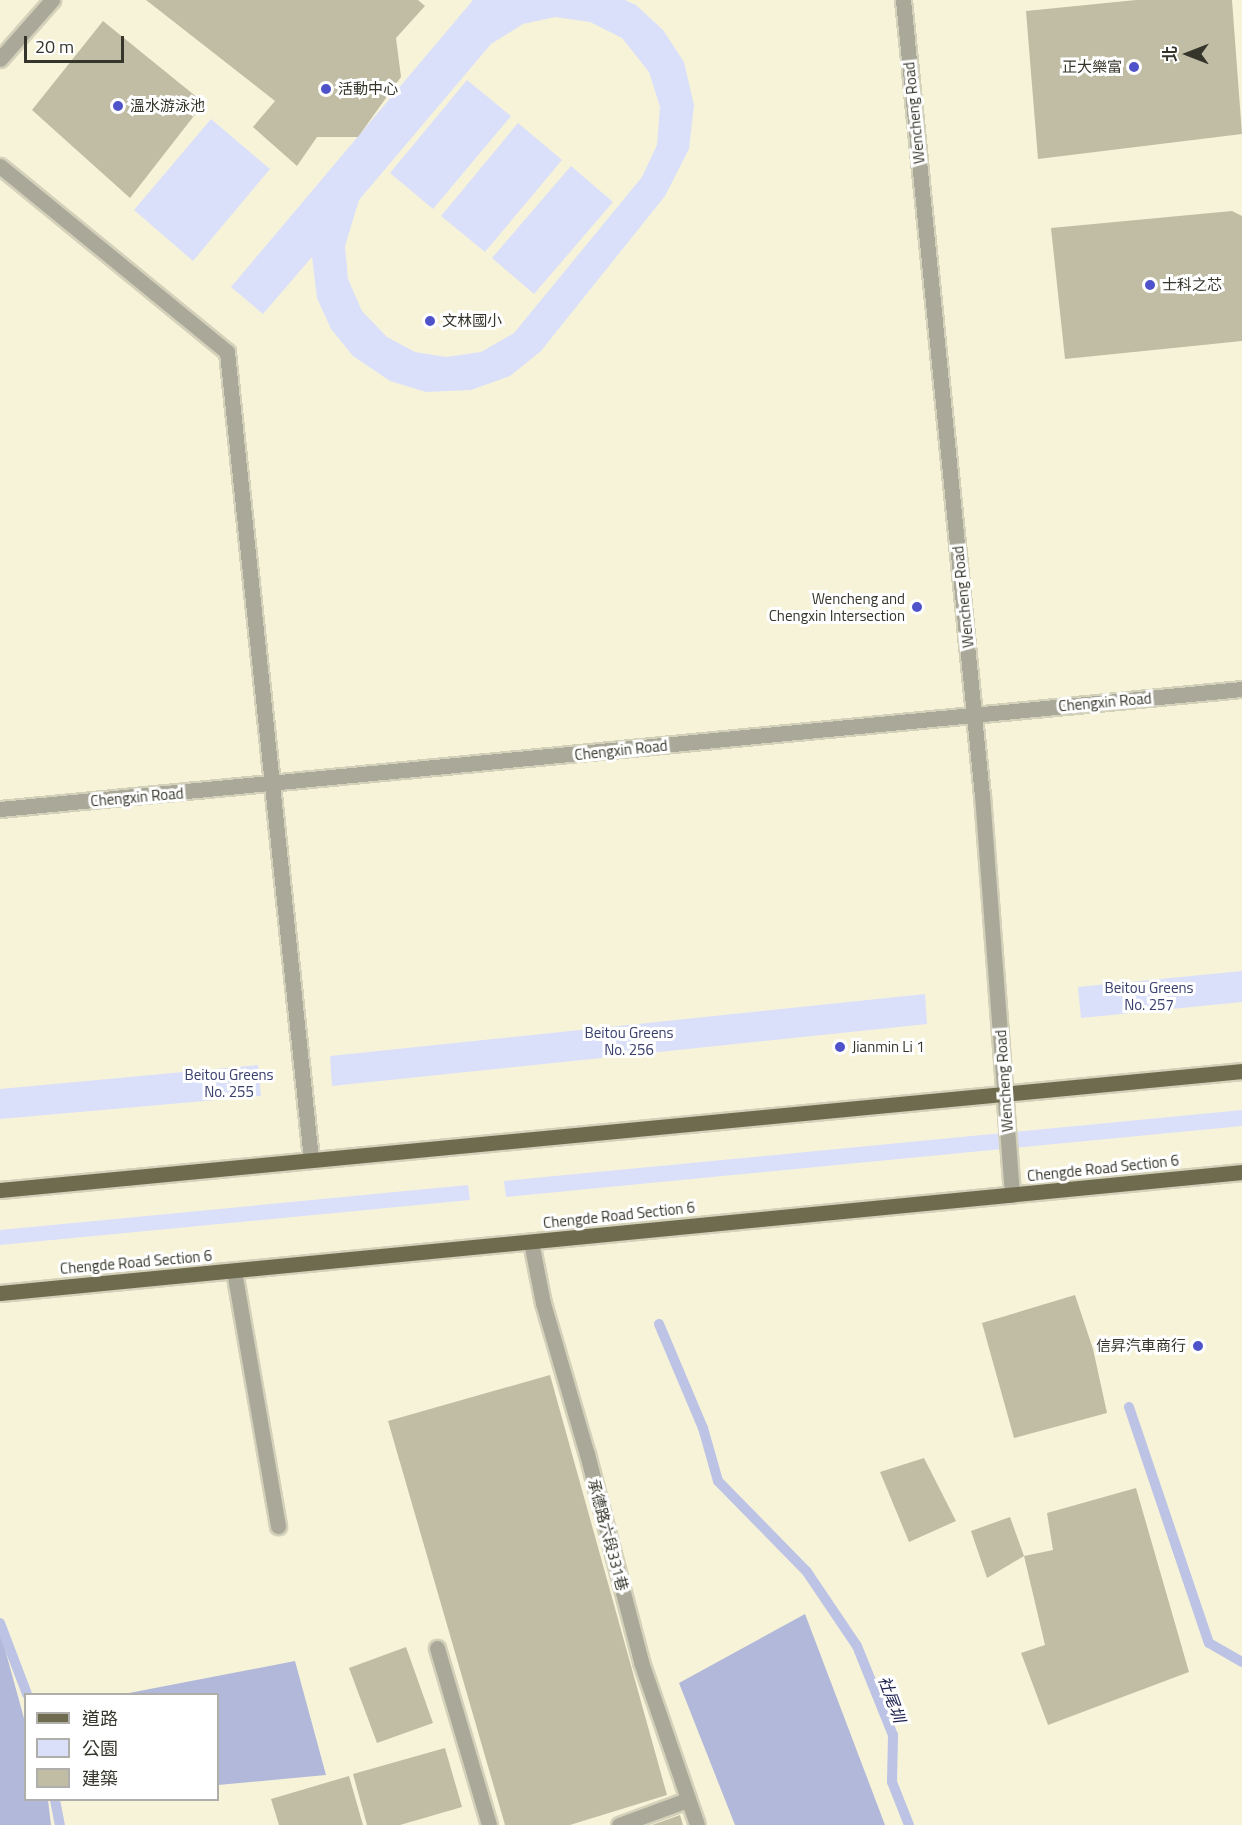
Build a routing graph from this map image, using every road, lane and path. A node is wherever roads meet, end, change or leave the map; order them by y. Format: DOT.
graph roads {
  1 [pos="52,0"];
  2 [pos="903,0"];
  3 [pos="0,59"];
  4 [pos="0,166"];
  5 [pos="1242,689"];
  6 [pos="973,714"];
  7 [pos="271,785"];
  8 [pos="0,809"];
  9 [pos="1242,1071"];
  10 [pos="1005,1095"];
  11 [pos="311,1160"];
  12 [pos="1242,1172"];
  13 [pos="0,1190"];
  14 [pos="1011,1195"];
  15 [pos="531,1242"];
  16 [pos="234,1270"];
  17 [pos="0,1293"];
  18 [pos="278,1526"];
  19 [pos="437,1648"];
  20 [pos="687,1800"];
  21 [pos="487,1825"];
  22 [pos="619,1825"];
  23 [pos="697,1825"];
  1 -- 3 [label="street"];
  2 -- 6 [label="street, Wencheng Road"];
  4 -- 7 [label="street"];
  5 -- 6 [label="street, Chengxin Road"];
  6 -- 7 [label="street, Chengxin Road"];
  6 -- 10 [label="street, Wencheng Road"];
  7 -- 8 [label="street, Chengxin Road"];
  7 -- 11 [label="street"];
  9 -- 10 [label="main road"];
  10 -- 11 [label="main road"];
  10 -- 14 [label="street, Wencheng Road"];
  11 -- 13 [label="main road"];
  12 -- 14 [label="main road, Chengde Road Section 6"];
  14 -- 15 [label="main road, Chengde Road Section 6"];
  15 -- 16 [label="main road, Chengde Road Section 6"];
  15 -- 20 [label="street, 承德路六段331巷"];
  16 -- 17 [label="main road, Chengde Road Section 6"];
  16 -- 18 [label="street"];
  19 -- 21 [label="street"];
  20 -- 22 [label="street"];
  20 -- 23 [label="street, 承德路六段331巷"];
}
